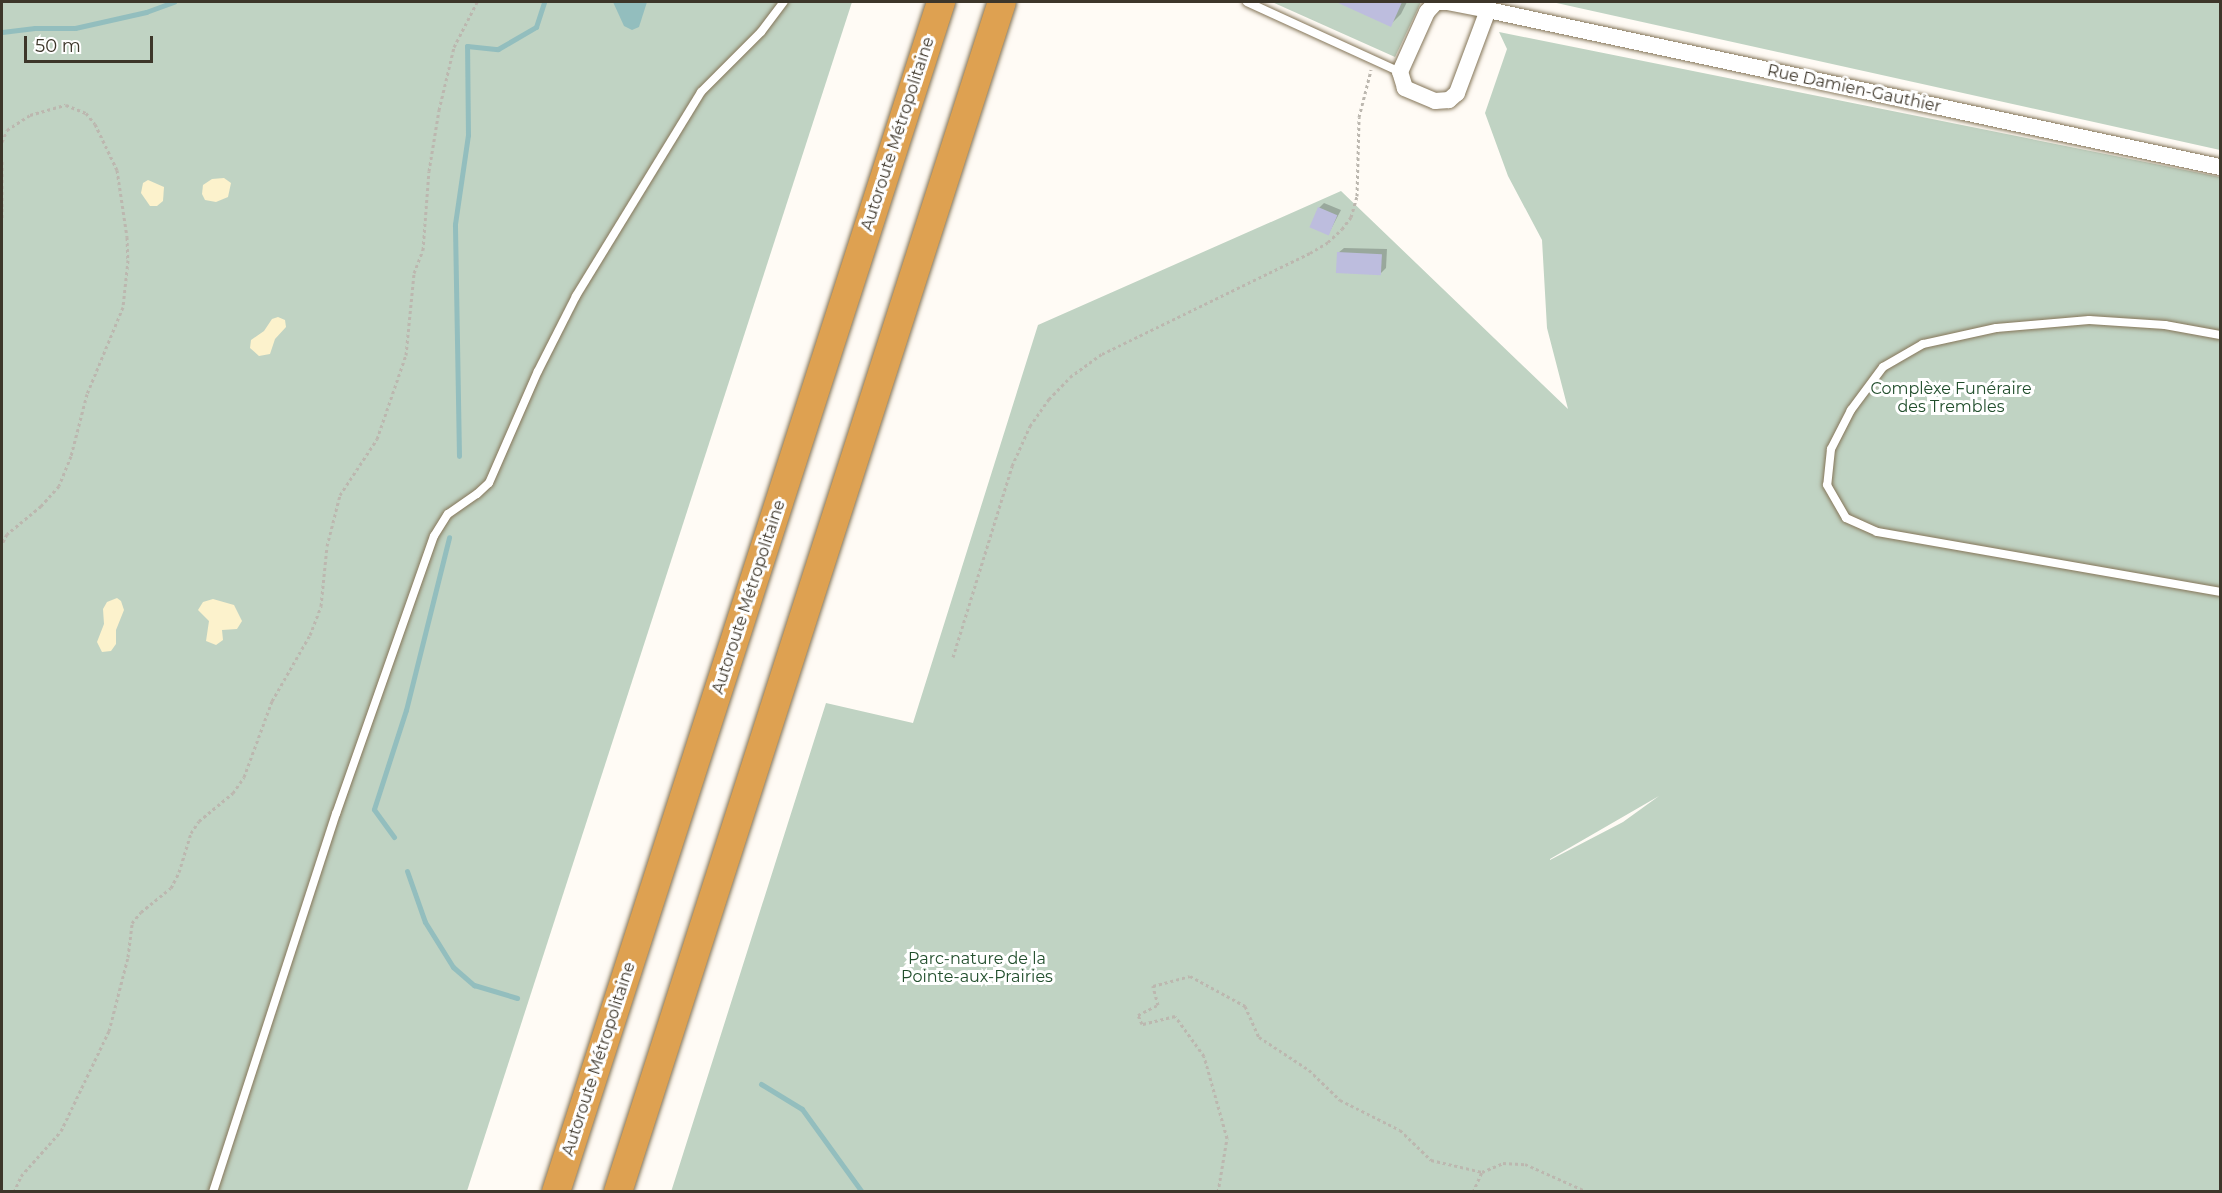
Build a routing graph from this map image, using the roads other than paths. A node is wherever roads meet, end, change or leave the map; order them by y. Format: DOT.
graph roads {
  1 [pos="784,2"];
  2 [pos="941,2"];
  3 [pos="1002,2"];
  4 [pos="1247,2"];
  5 [pos="1488,10"];
  6 [pos="1400,72"];
  7 [pos="2220,168"];
  8 [pos="2220,335"];
  9 [pos="2220,592"];
  10 [pos="213,1191"];
  11 [pos="556,1191"];
  12 [pos="618,1191"];
  1 -- 10 [label="lane"];
  2 -- 11 [label="highway, Autoroute Métropolitaine"];
  3 -- 12 [label="highway"];
  4 -- 6 [label="lane"];
  5 -- 6 [label="street, Rue Damien-Gauthier"];
  5 -- 6 [label="street"];
  5 -- 7 [label="street, Rue Damien-Gauthier"];
  8 -- 9 [label="lane"];
}
